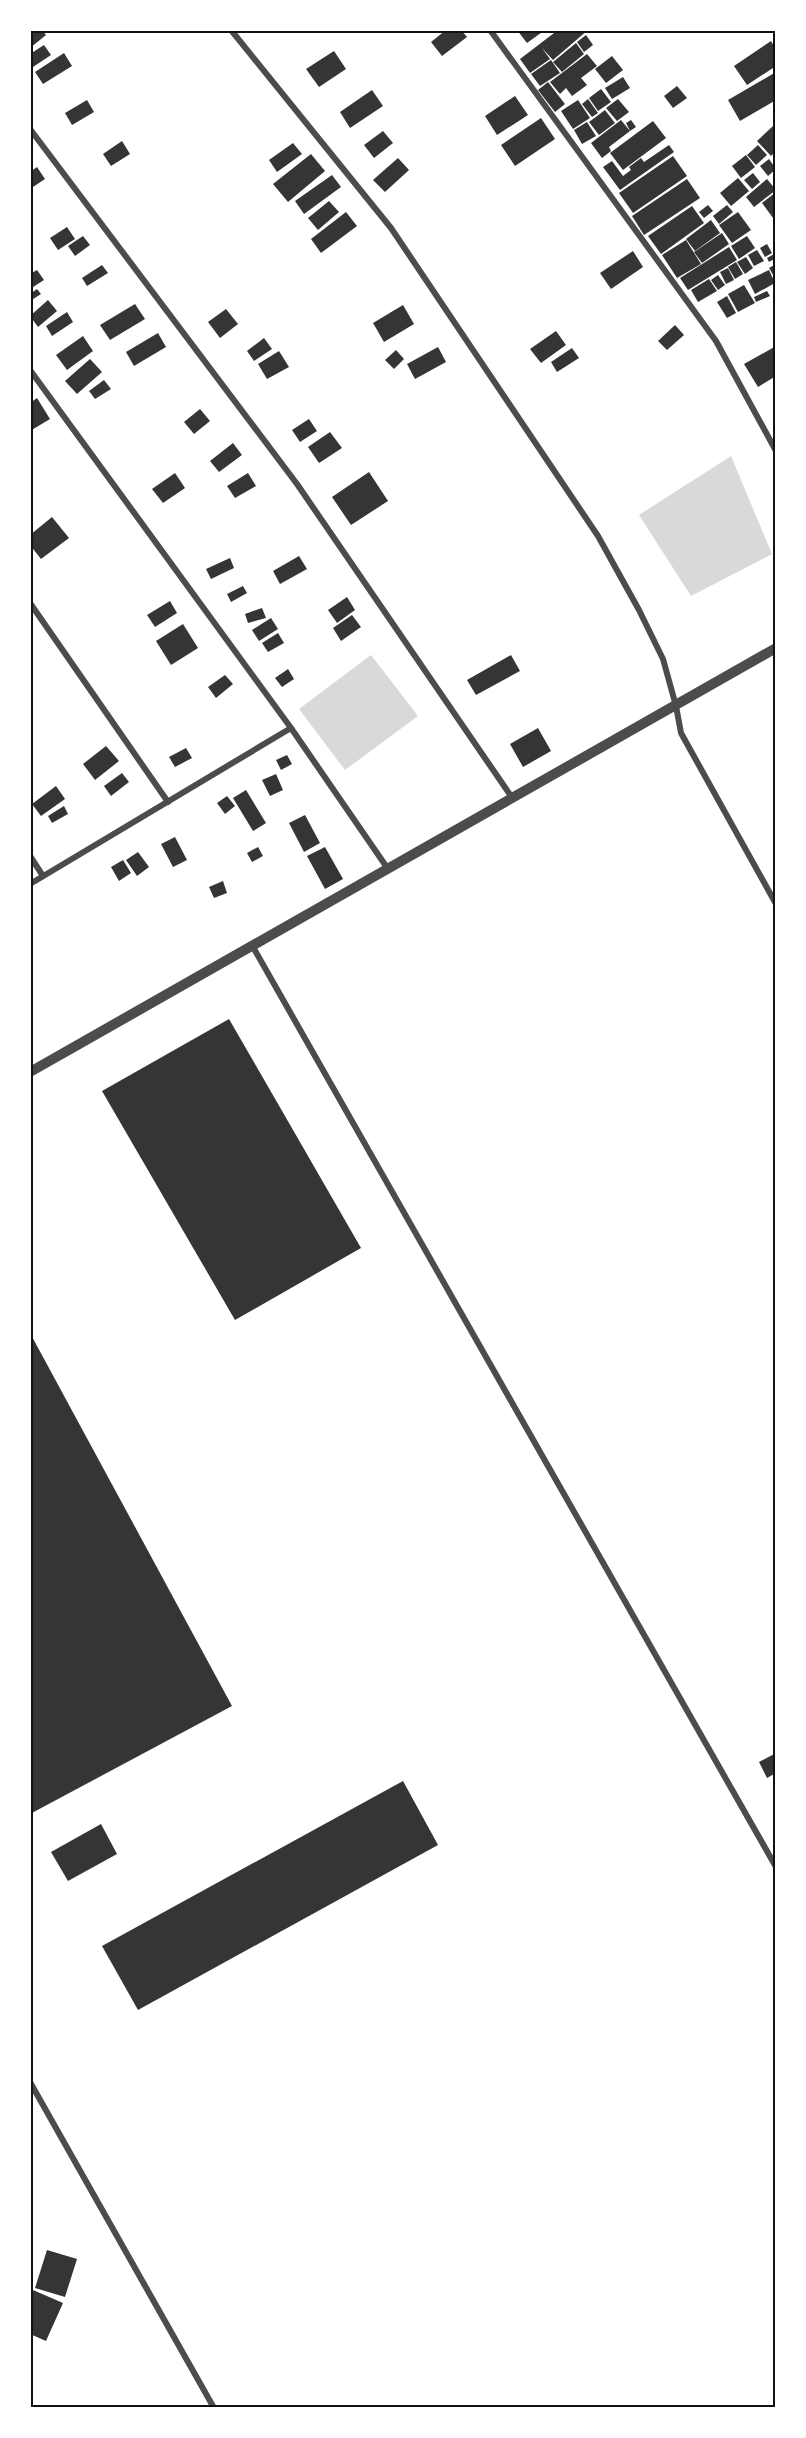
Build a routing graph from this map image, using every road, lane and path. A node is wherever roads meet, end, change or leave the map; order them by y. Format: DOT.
graph roads {
  1 [pos="231,30"];
  2 [pos="490,30"];
  3 [pos="30,129"];
  4 [pos="30,370"];
  5 [pos="776,452"];
  6 [pos="30,603"];
  7 [pos="776,648"];
  8 [pos="676,706"];
  9 [pos="291,728"];
  10 [pos="513,799"];
  11 [pos="168,802"];
  12 [pos="30,856"];
  13 [pos="388,869"];
  14 [pos="43,876"];
  15 [pos="30,884"];
  16 [pos="776,904"];
  17 [pos="253,947"];
  18 [pos="30,1072"];
  19 [pos="776,1867"];
  20 [pos="30,2082"];
  21 [pos="214,2408"];
  1 -- 8 [label="street"];
  2 -- 5 [label="street"];
  3 -- 10 [label="street"];
  4 -- 9 [label="street"];
  6 -- 11 [label="street"];
  7 -- 8 [label="street"];
  8 -- 10 [label="street"];
  8 -- 16 [label="street"];
  9 -- 11 [label="street"];
  9 -- 13 [label="street"];
  10 -- 13 [label="street"];
  11 -- 14 [label="street"];
  12 -- 14 [label="street"];
  13 -- 17 [label="street"];
  14 -- 15 [label="street"];
  17 -- 18 [label="street"];
  17 -- 19 [label="street"];
  20 -- 21 [label="street"];
}
